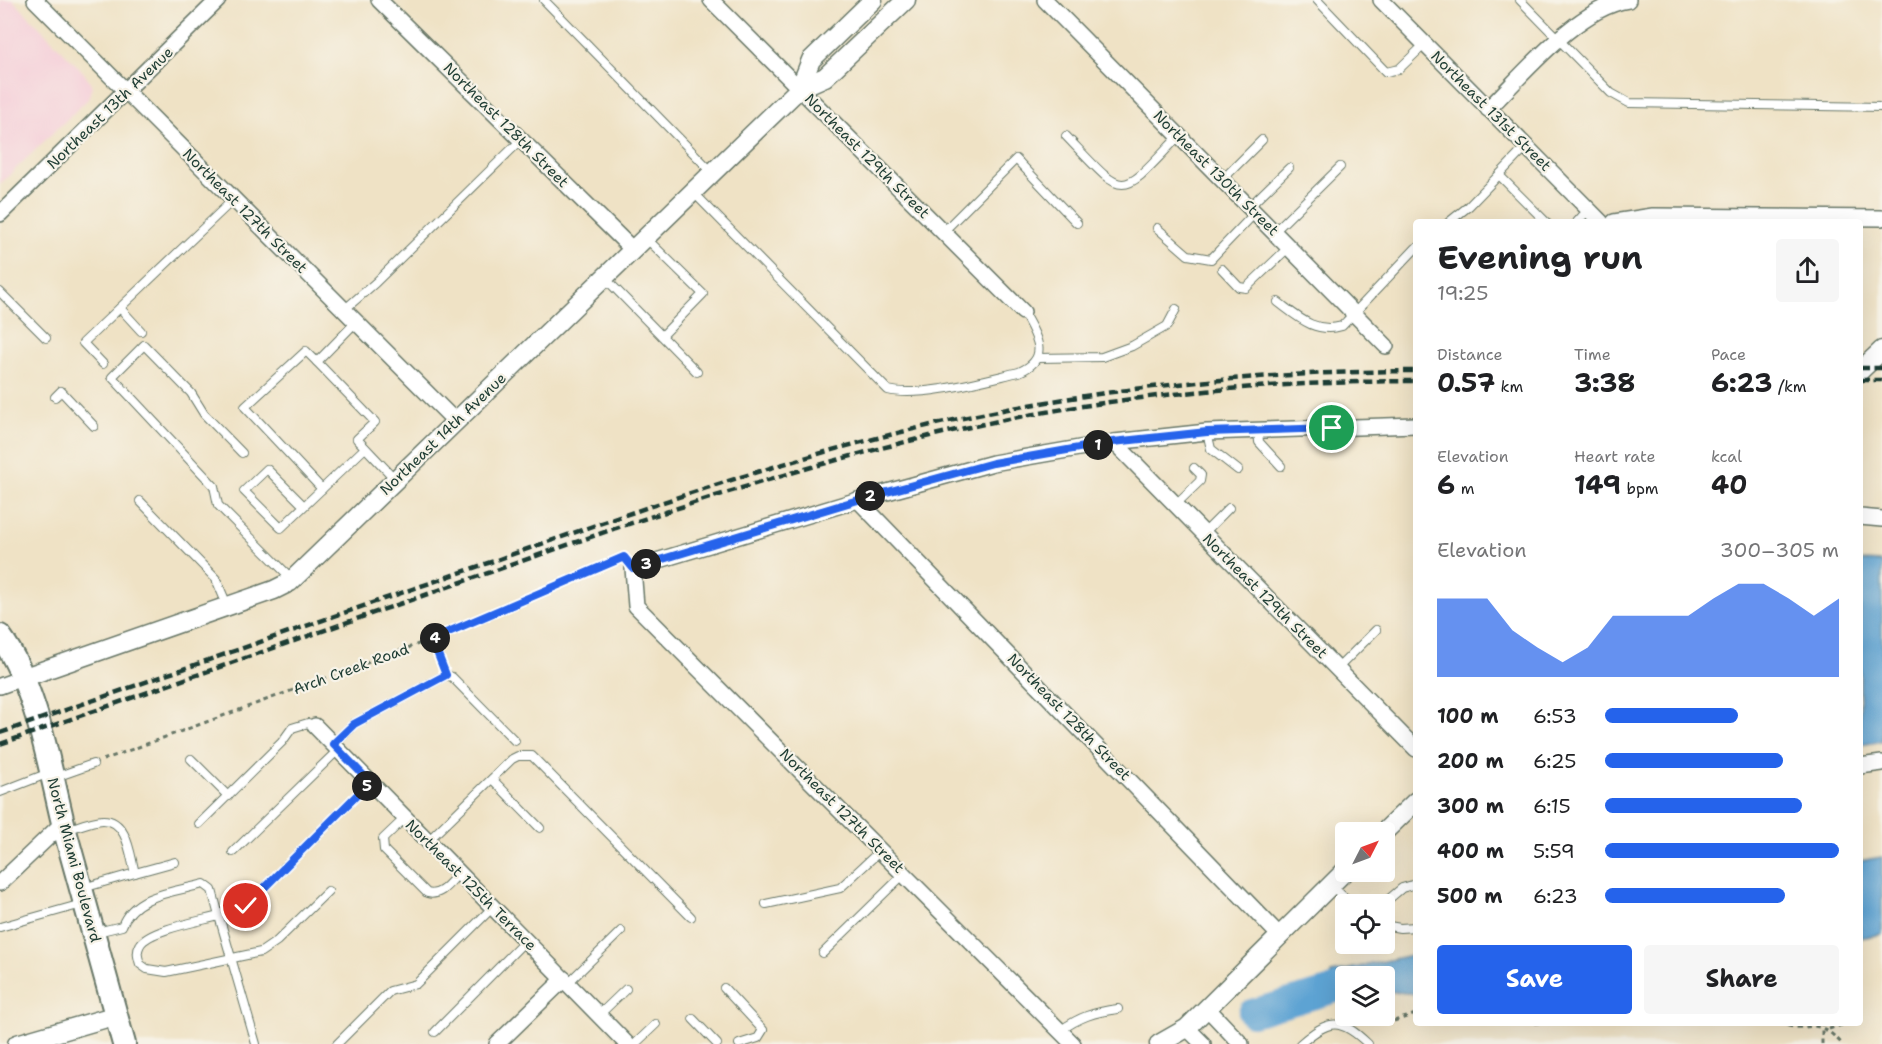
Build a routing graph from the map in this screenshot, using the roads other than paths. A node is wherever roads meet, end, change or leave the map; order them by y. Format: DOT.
graph roads {
  1 [pos="35,0"];
  2 [pos="218,0"];
  3 [pos="379,0"];
  4 [pos="544,0"];
  5 [pos="711,0"];
  6 [pos="873,0"];
  7 [pos="906,0"];
  8 [pos="1045,0"];
  9 [pos="1317,0"];
  10 [pos="1381,0"];
  11 [pos="1520,0"];
  12 [pos="1628,0"];
  13 [pos="1558,40"];
  14 [pos="1425,44"];
  15 [pos="800,88"];
  16 [pos="126,93"];
  17 [pos="1882,107"];
  18 [pos="1488,109"];
  19 [pos="1066,136"];
  20 [pos="1179,136"];
  21 [pos="521,140"];
  22 [pos="1262,140"];
  23 [pos="1526,147"];
  24 [pos="1340,167"];
  25 [pos="1288,168"];
  26 [pos="713,173"];
  27 [pos="1499,175"];
  28 [pos="1222,180"];
  29 [pos="693,192"];
  30 [pos="233,200"];
  31 [pos="1252,210"];
  32 [pos="1588,210"];
  33 [pos="0,214"];
  34 [pos="1882,218"];
  35 [pos="1452,219"];
  36 [pos="1543,219"];
  37 [pos="1580,219"];
  38 [pos="1598,219"];
  39 [pos="1634,219"];
  40 [pos="1077,223"];
  41 [pos="1157,228"];
  42 [pos="943,231"];
  43 [pos="1274,232"];
  44 [pos="640,244"];
  45 [pos="1289,248"];
  46 [pos="1413,251"];
  47 [pos="1222,269"];
  48 [pos="605,278"];
  49 [pos="0,292"];
  50 [pos="1278,302"];
  51 [pos="120,308"];
  52 [pos="1176,309"];
  53 [pos="344,310"];
  54 [pos="1023,312"];
  55 [pos="1353,312"];
  56 [pos="356,322"];
  57 [pos="141,331"];
  58 [pos="662,336"];
  59 [pos="46,338"];
  60 [pos="1386,346"];
  61 [pos="1882,350"];
  62 [pos="1038,358"];
  63 [pos="317,362"];
  64 [pos="103,364"];
  65 [pos="1863,368"];
  66 [pos="697,372"];
  67 [pos="55,397"];
  68 [pos="455,421"];
  69 [pos="94,426"];
  70 [pos="1413,428"];
  71 [pos="1258,430"];
  72 [pos="1207,432"];
  73 [pos="1113,442"];
  74 [pos="365,448"];
  75 [pos="242,453"];
  76 [pos="1281,466"];
  77 [pos="1194,468"];
  78 [pos="1238,470"];
  79 [pos="396,480"];
  80 [pos="322,489"];
  81 [pos="858,500"];
  82 [pos="140,501"];
  83 [pos="1175,505"];
  84 [pos="304,506"];
  85 [pos="1229,508"];
  86 [pos="1863,517"];
  87 [pos="1882,519"];
  88 [pos="1203,534"];
  89 [pos="293,580"];
  90 [pos="227,606"];
  91 [pos="1376,630"];
  92 [pos="0,636"];
  93 [pos="1337,669"];
  94 [pos="22,678"];
  95 [pos="0,686"];
  96 [pos="315,726"];
  97 [pos="515,741"];
  98 [pos="1413,746"];
  99 [pos="335,747"];
  100 [pos="191,759"];
  101 [pos="1882,763"];
  102 [pos="93,764"];
  103 [pos="1863,766"];
  104 [pos="51,776"];
  105 [pos="492,779"];
  106 [pos="370,782"];
  107 [pos="0,792"];
  108 [pos="228,796"];
  109 [pos="1413,804"];
  110 [pos="405,818"];
  111 [pos="1394,822"];
  112 [pos="200,824"];
  113 [pos="64,827"];
  114 [pos="540,828"];
  115 [pos="428,841"];
  116 [pos="881,850"];
  117 [pos="233,852"];
  118 [pos="175,862"];
  119 [pos="135,873"];
  120 [pos="459,873"];
  121 [pos="904,874"];
  122 [pos="1335,881"];
  123 [pos="0,883"];
  124 [pos="1331,885"];
  125 [pos="1413,885"];
  126 [pos="328,891"];
  127 [pos="1340,894"];
  128 [pos="1395,894"];
  129 [pos="83,896"];
  130 [pos="766,904"];
  131 [pos="246,906"];
  132 [pos="493,907"];
  133 [pos="219,916"];
  134 [pos="691,916"];
  135 [pos="0,927"];
  136 [pos="1395,927"];
  137 [pos="1413,927"];
  138 [pos="621,931"];
  139 [pos="94,933"];
  140 [pos="1280,935"];
  141 [pos="526,940"];
  142 [pos="823,953"];
  143 [pos="231,960"];
  144 [pos="566,980"];
  145 [pos="724,988"];
  146 [pos="626,989"];
  147 [pos="1207,1008"];
  148 [pos="1118,1009"];
  149 [pos="117,1015"];
  150 [pos="599,1015"];
  151 [pos="693,1019"];
  152 [pos="656,1024"];
  153 [pos="1060,1031"];
  154 [pos="435,1032"];
  155 [pos="1184,1036"];
  156 [pos="17,1044"];
  157 [pos="124,1044"];
  158 [pos="256,1044"];
  159 [pos="337,1044"];
  160 [pos="497,1044"];
  161 [pos="627,1044"];
  162 [pos="635,1044"];
  163 [pos="717,1044"];
  164 [pos="739,1044"];
  165 [pos="1073,1044"];
  166 [pos="1159,1044"];
  167 [pos="1203,1044"];
  168 [pos="1241,1044"];
  169 [pos="1300,1044"];
  170 [pos="1368,1044"];
  1 -- 16 [label="street, Northeast 127th Street"];
  2 -- 16 [label="street, Northeast 13th Avenue"];
  3 -- 21 [label="street, Northeast 128th Street"];
  4 -- 26 [label="lane"];
  5 -- 15 [label="street, Northeast 129th Street"];
  6 -- 15 [label="street, Northeast 14th Avenue"];
  7 -- 15 [label="street, Northeast 14th Avenue"];
  8 -- 20 [label="street, Northeast 130th Street"];
  9 -- 14 [label="lane"];
  10 -- 14 [label="street, Northeast 131st Street"];
  11 -- 13 [label="lane"];
  12 -- 13 [label="street"];
  13 -- 17 [label="lane"];
  13 -- 18 [label="street"];
  14 -- 18 [label="street, Northeast 131st Street"];
  15 -- 26 [label="street, Northeast 14th Avenue"];
  15 -- 42 [label="street, Northeast 129th Street"];
  16 -- 30 [label="street, Northeast 127th Street"];
  16 -- 33 [label="street, Northeast 13th Avenue"];
  18 -- 23 [label="street, Northeast 131st Street"];
  19 -- 20 [label="lane"];
  20 -- 28 [label="street, Northeast 130th Street"];
  21 -- 44 [label="street, Northeast 128th Street"];
  21 -- 53 [label="lane"];
  22 -- 28 [label="lane"];
  23 -- 27 [label="lane"];
  23 -- 32 [label="street, Northeast 131st Street"];
  24 -- 43 [label="lane"];
  25 -- 31 [label="lane"];
  26 -- 29 [label="street, Northeast 14th Avenue"];
  27 -- 35 [label="lane"];
  27 -- 36 [label="lane"];
  28 -- 31 [label="street, Northeast 130th Street"];
  29 -- 44 [label="street, Northeast 14th Avenue"];
  29 -- 62 [label="lane"];
  30 -- 51 [label="lane"];
  30 -- 53 [label="street, Northeast 127th Street"];
  31 -- 41 [label="lane"];
  31 -- 43 [label="street, Northeast 130th Street"];
  32 -- 37 [label="lane"];
  32 -- 38 [label="street, Northeast 131st Street"];
  34 -- 39 [label="street"];
  40 -- 42 [label="lane"];
  42 -- 54 [label="street, Northeast 129th Street"];
  43 -- 45 [label="street, Northeast 130th Street"];
  44 -- 48 [label="street, Northeast 14th Avenue"];
  44 -- 58 [label="lane"];
  45 -- 47 [label="lane"];
  45 -- 55 [label="street, Northeast 130th Street"];
  46 -- 55 [label="lane"];
  48 -- 58 [label="lane"];
  48 -- 68 [label="street, Northeast 14th Avenue"];
  49 -- 59 [label="lane"];
  50 -- 55 [label="lane"];
  51 -- 57 [label="lane"];
  51 -- 64 [label="lane"];
  52 -- 62 [label="lane"];
  53 -- 56 [label="street, Northeast 127th Street"];
  54 -- 62 [label="lane"];
  55 -- 60 [label="street, Northeast 130th Street"];
  56 -- 63 [label="lane"];
  56 -- 68 [label="street, Northeast 127th Street"];
  58 -- 66 [label="lane"];
  61 -- 65 [label="street"];
  63 -- 74 [label="lane"];
  63 -- 80 [label="lane"];
  67 -- 69 [label="lane"];
  68 -- 79 [label="street, Northeast 14th Avenue"];
  70 -- 71 [label="street"];
  71 -- 72 [label="street"];
  71 -- 76 [label="lane"];
  72 -- 73 [label="street"];
  72 -- 78 [label="lane"];
  73 -- 81 [label="street"];
  73 -- 83 [label="street, Northeast 129th Street"];
  74 -- 79 [label="lane"];
  74 -- 80 [label="lane"];
  75 -- 89 [label="lane"];
  77 -- 83 [label="lane"];
  79 -- 89 [label="street, Northeast 14th Avenue"];
  80 -- 84 [label="lane"];
  81 -- 116 [label="street, Northeast 127th Street"];
  81 -- 140 [label="street, Northeast 128th Street"];
  82 -- 90 [label="lane"];
  83 -- 88 [label="street, Northeast 129th Street"];
  84 -- 84 [label="lane"];
  85 -- 88 [label="lane"];
  86 -- 87 [label="street"];
  88 -- 93 [label="street, Northeast 129th Street"];
  89 -- 90 [label="street, Northeast 14th Avenue"];
  90 -- 94 [label="street, Northeast 14th Avenue"];
  91 -- 93 [label="lane"];
  92 -- 94 [label="main road, North Miami Boulevard"];
  93 -- 98 [label="street, Northeast 129th Street"];
  94 -- 95 [label="street"];
  94 -- 104 [label="main road, North Miami Boulevard"];
  96 -- 99 [label="street, Northeast 125th Terrace"];
  96 -- 108 [label="lane"];
  97 -- 99 [label="lane"];
  99 -- 106 [label="street, Northeast 125th Terrace"];
  99 -- 117 [label="lane"];
  100 -- 108 [label="lane"];
  101 -- 103 [label="street"];
  102 -- 104 [label="lane"];
  104 -- 107 [label="lane"];
  104 -- 113 [label="main road, North Miami Boulevard"];
  105 -- 114 [label="lane"];
  105 -- 115 [label="lane"];
  105 -- 134 [label="lane"];
  106 -- 110 [label="street, Northeast 125th Terrace"];
  106 -- 131 [label="lane"];
  108 -- 112 [label="lane"];
  109 -- 111 [label="street"];
  110 -- 115 [label="street, Northeast 125th Terrace"];
  110 -- 120 [label="lane"];
  113 -- 119 [label="lane"];
  113 -- 123 [label="street"];
  113 -- 129 [label="main road, North Miami Boulevard"];
  115 -- 120 [label="street, Northeast 125th Terrace"];
  116 -- 121 [label="street, Northeast 127th Street"];
  116 -- 130 [label="lane"];
  118 -- 119 [label="lane"];
  119 -- 129 [label="lane"];
  120 -- 132 [label="street, Northeast 125th Terrace"];
  121 -- 142 [label="lane"];
  121 -- 153 [label="street, Northeast 127th Street"];
  122 -- 124 [label="street"];
  124 -- 127 [label="lane"];
  124 -- 140 [label="street"];
  125 -- 128 [label="lane"];
  126 -- 143 [label="lane"];
  129 -- 135 [label="lane"];
  129 -- 139 [label="main road, North Miami Boulevard"];
  132 -- 141 [label="street, Northeast 125th Terrace"];
  132 -- 159 [label="lane"];
  133 -- 139 [label="lane"];
  133 -- 143 [label="lane"];
  133 -- 143 [label="lane"];
  136 -- 137 [label="lane"];
  138 -- 144 [label="lane"];
  139 -- 149 [label="main road, North Miami Boulevard"];
  140 -- 147 [label="street"];
  141 -- 144 [label="street, Northeast 125th Terrace"];
  141 -- 154 [label="lane"];
  143 -- 158 [label="lane"];
  144 -- 150 [label="street, Northeast 125th Terrace"];
  144 -- 160 [label="street"];
  145 -- 164 [label="lane"];
  146 -- 150 [label="lane"];
  147 -- 155 [label="street"];
  147 -- 168 [label="street"];
  148 -- 153 [label="lane"];
  149 -- 156 [label="street"];
  149 -- 157 [label="main road, North Miami Boulevard"];
  150 -- 161 [label="street, Northeast 125th Terrace"];
  151 -- 163 [label="lane"];
  152 -- 162 [label="lane"];
  153 -- 165 [label="street, Northeast 127th Street"];
  155 -- 166 [label="street"];
  155 -- 167 [label="street"];
  169 -- 170 [label="lane"];
}
